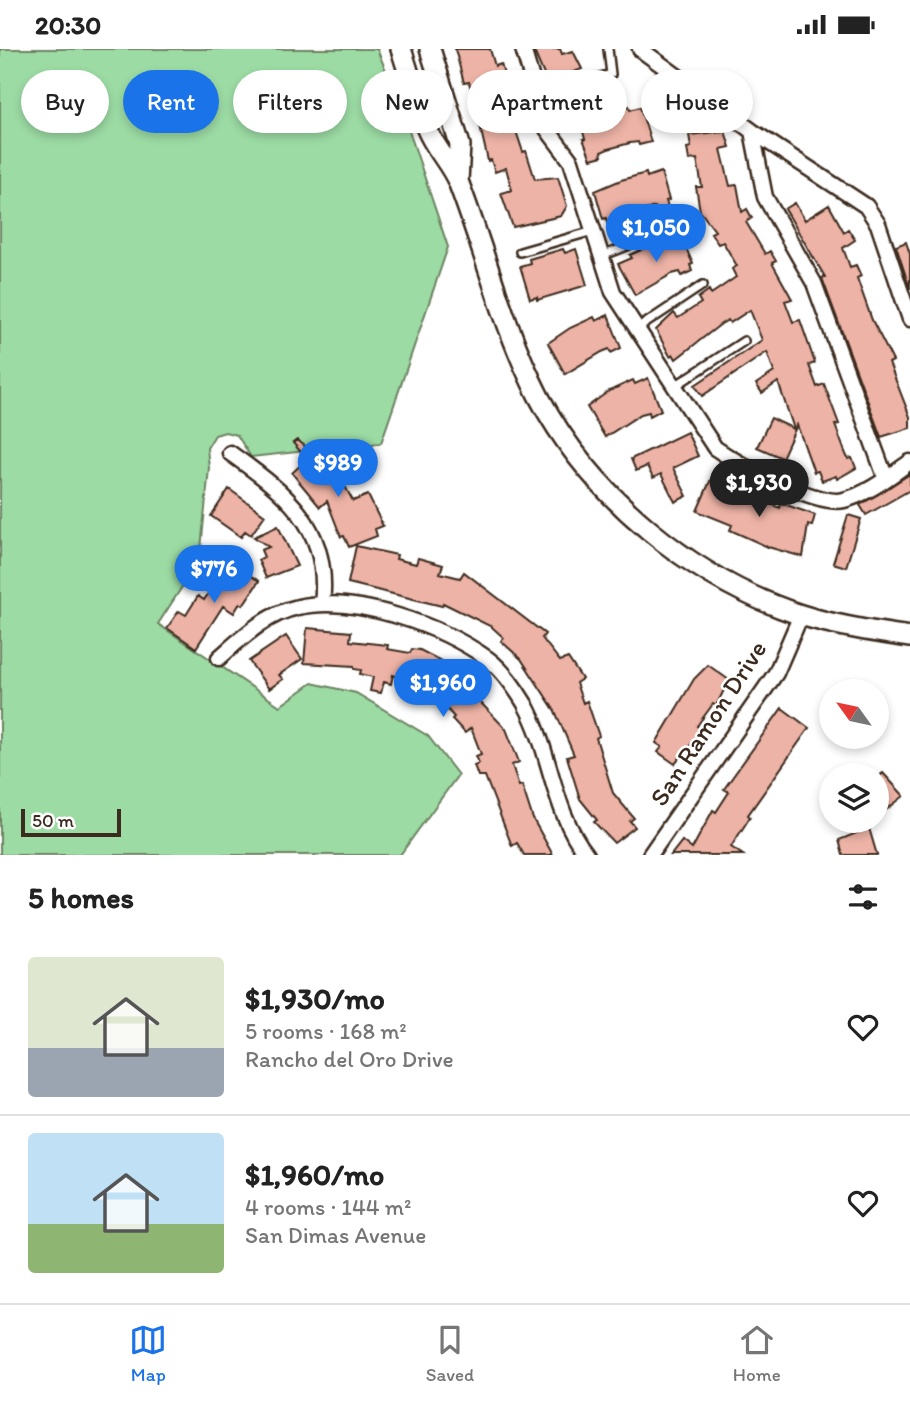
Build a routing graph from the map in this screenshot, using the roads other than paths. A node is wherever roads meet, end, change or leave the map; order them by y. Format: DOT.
graph roads {
  1 [pos="401,49"];
  2 [pos="430,49"];
  3 [pos="523,49"];
  4 [pos="608,49"];
  5 [pos="640,49"];
  6 [pos="611,70"];
  7 [pos="669,70"];
  8 [pos="753,132"];
  9 [pos="752,133"];
  10 [pos="458,181"];
  11 [pos="670,229"];
  12 [pos="594,231"];
  13 [pos="520,252"];
  14 [pos="601,257"];
  15 [pos="703,285"];
  16 [pos="910,319"];
  17 [pos="637,329"];
  18 [pos="744,341"];
  19 [pos="675,386"];
  20 [pos="230,453"];
  21 [pos="910,462"];
  22 [pos="886,479"];
  23 [pos="322,604"];
  24 [pos="801,615"];
  25 [pos="910,637"];
  26 [pos="219,658"];
  27 [pos="587,855"];
  28 [pos="650,855"];
  1 -- 10 [label="main road"];
  2 -- 10 [label="main road"];
  3 -- 12 [label="street"];
  4 -- 6 [label="lane"];
  5 -- 7 [label="street"];
  8 -- 16 [label="street"];
  9 -- 22 [label="street"];
  10 -- 24 [label="main road"];
  11 -- 14 [label="lane"];
  12 -- 13 [label="lane"];
  12 -- 14 [label="street"];
  14 -- 17 [label="street"];
  15 -- 17 [label="lane"];
  17 -- 19 [label="street"];
  18 -- 19 [label="lane"];
  19 -- 22 [label="street"];
  20 -- 23 [label="street"];
  21 -- 22 [label="street"];
  23 -- 26 [label="street"];
  23 -- 27 [label="street"];
  24 -- 25 [label="main road"];
  24 -- 28 [label="street, San Ramon Drive"];
}
